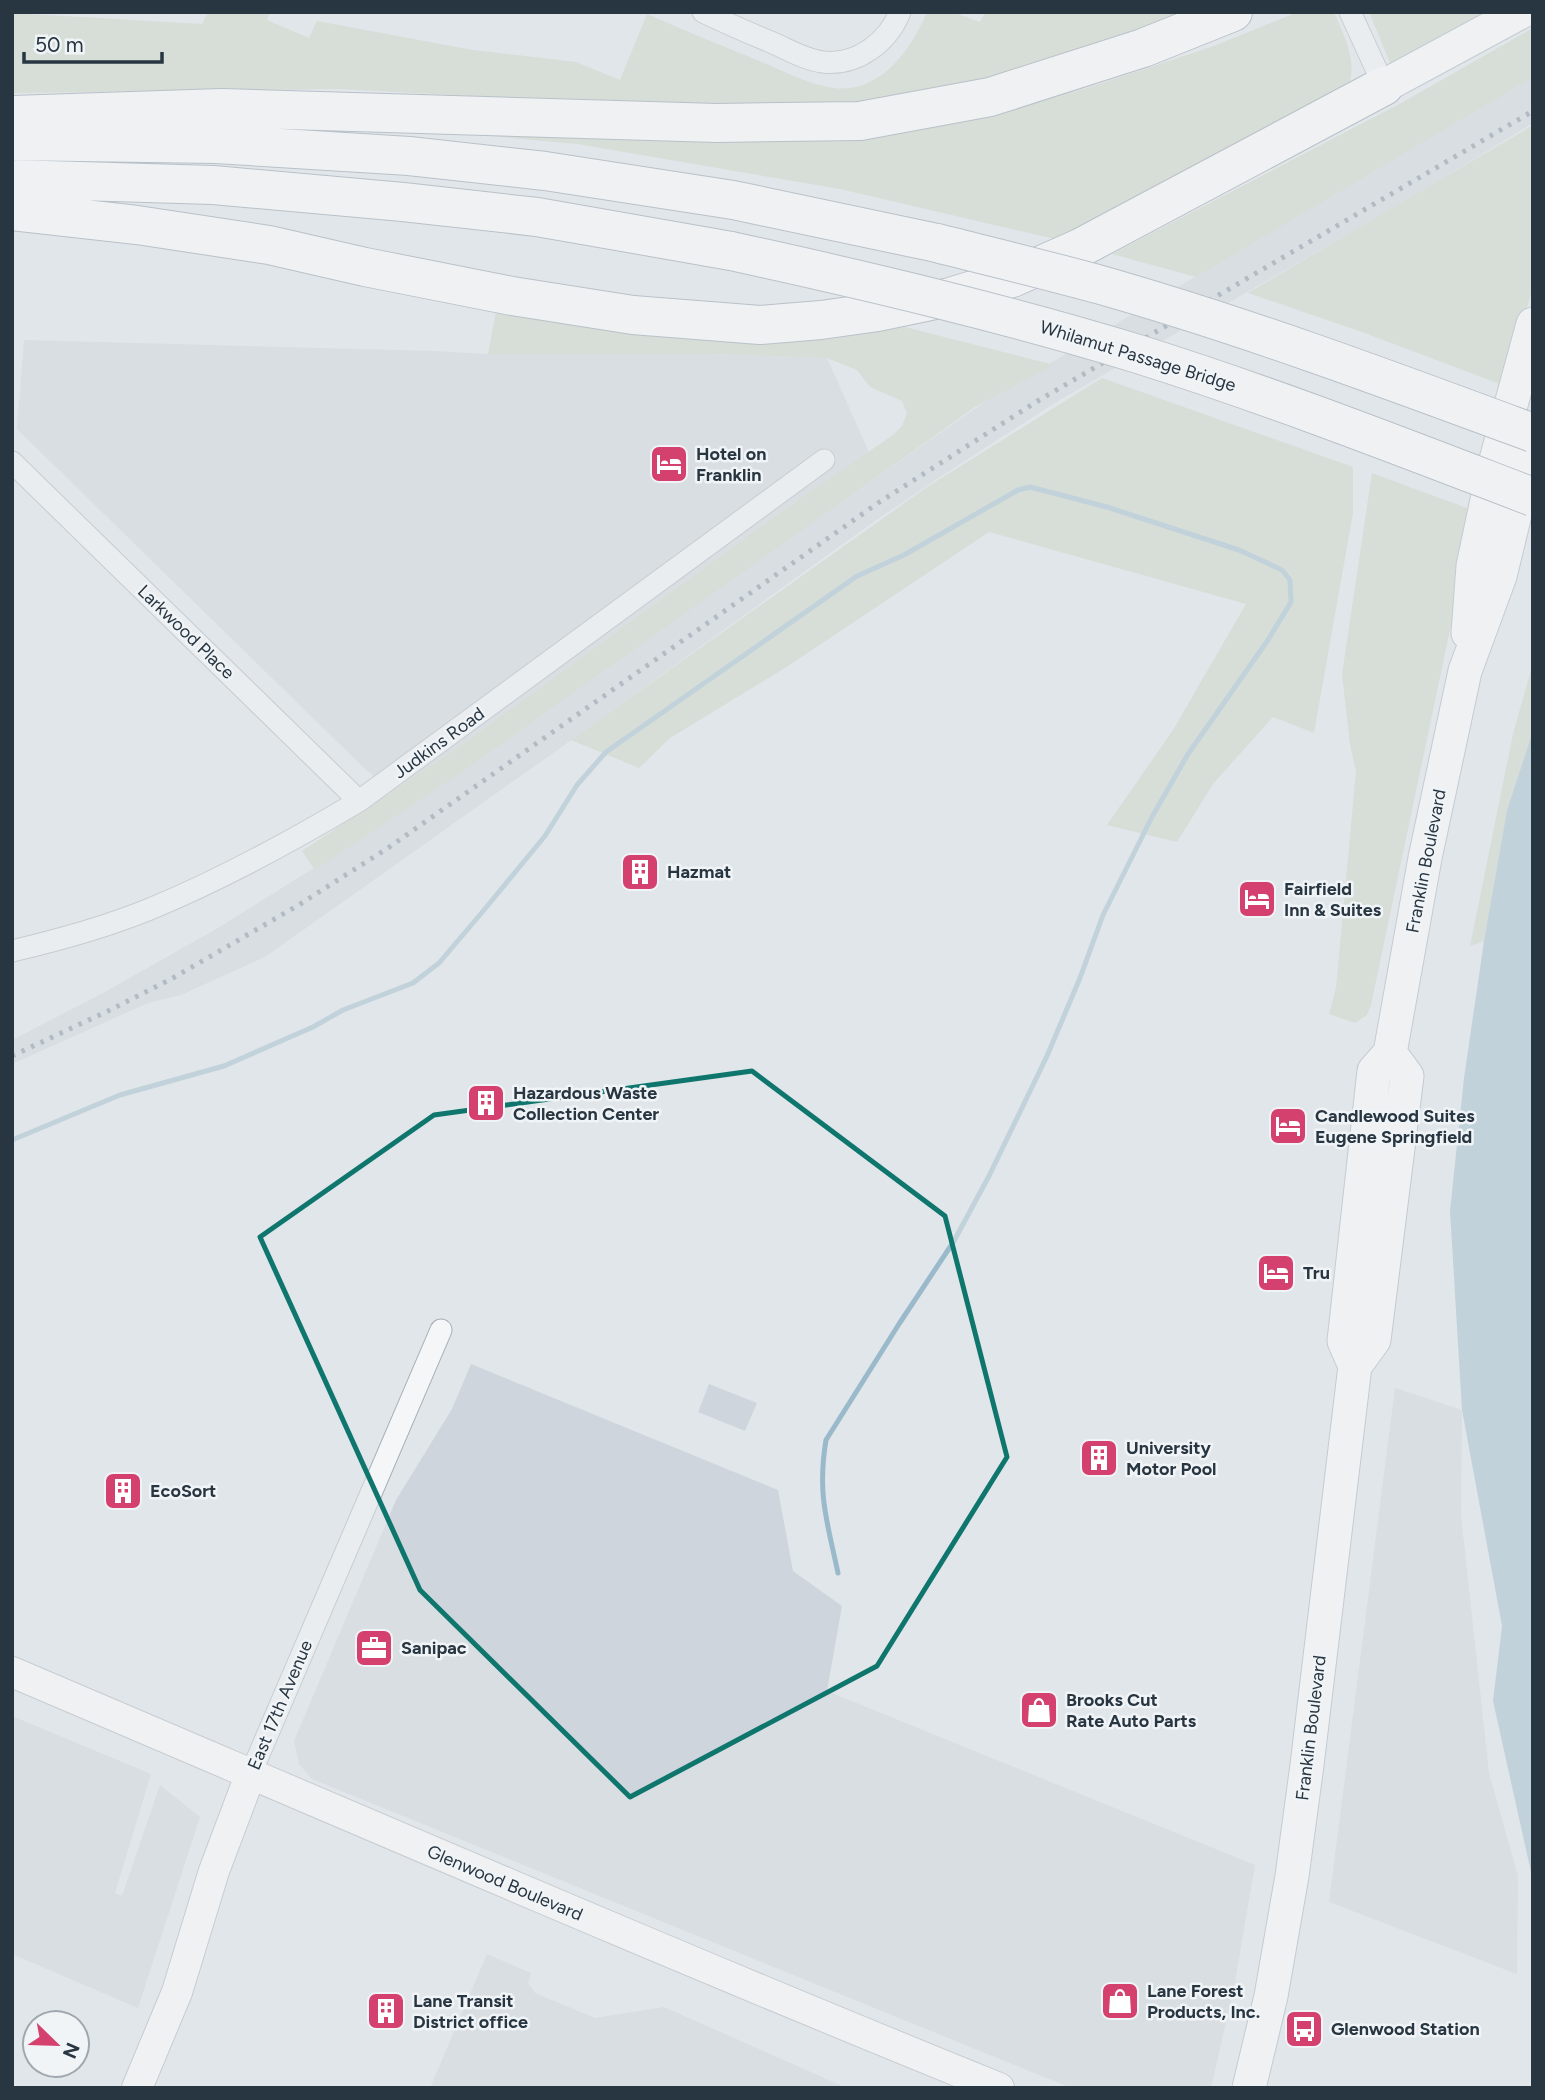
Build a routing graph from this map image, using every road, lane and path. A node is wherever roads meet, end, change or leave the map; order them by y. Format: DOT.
graph roads {
  1 [pos="703,12"];
  2 [pos="900,12"];
  3 [pos="1233,12"];
  4 [pos="1350,12"];
  5 [pos="1521,12"];
  6 [pos="1384,86"];
  7 [pos="12,115"];
  8 [pos="12,141"];
  9 [pos="12,179"];
  10 [pos="12,211"];
  11 [pos="1533,324"];
  12 [pos="1533,433"];
  13 [pos="1533,440"];
  14 [pos="824,460"];
  15 [pos="12,462"];
  16 [pos="1533,497"];
  17 [pos="1465,669"];
  18 [pos="359,801"];
  19 [pos="12,951"];
  20 [pos="441,1330"];
  21 [pos="12,1672"];
  22 [pos="251,1773"];
  23 [pos="137,2088"];
  24 [pos="999,2088"];
  25 [pos="1249,2088"];
  1 -- 2 [label="street"];
  3 -- 7 [label="highway"];
  4 -- 6 [label="street"];
  5 -- 6 [label="main road"];
  6 -- 10 [label="highway"];
  8 -- 12 [label="highway, bridge"];
  9 -- 16 [label="highway, Whilamut Passage Bridge, bridge"];
  11 -- 17 [label="main road, Franklin Boulevard"];
  13 -- 17 [label="main road, Franklin Boulevard"];
  14 -- 18 [label="street, Judkins Road"];
  15 -- 18 [label="street, Larkwood Place"];
  17 -- 25 [label="main road, Franklin Boulevard"];
  18 -- 19 [label="street, Judkins Road"];
  20 -- 22 [label="street, East 17th Avenue"];
  21 -- 22 [label="main road, Glenwood Boulevard"];
  22 -- 23 [label="main road, East 17th Avenue"];
  22 -- 24 [label="main road, Glenwood Boulevard"];
}
